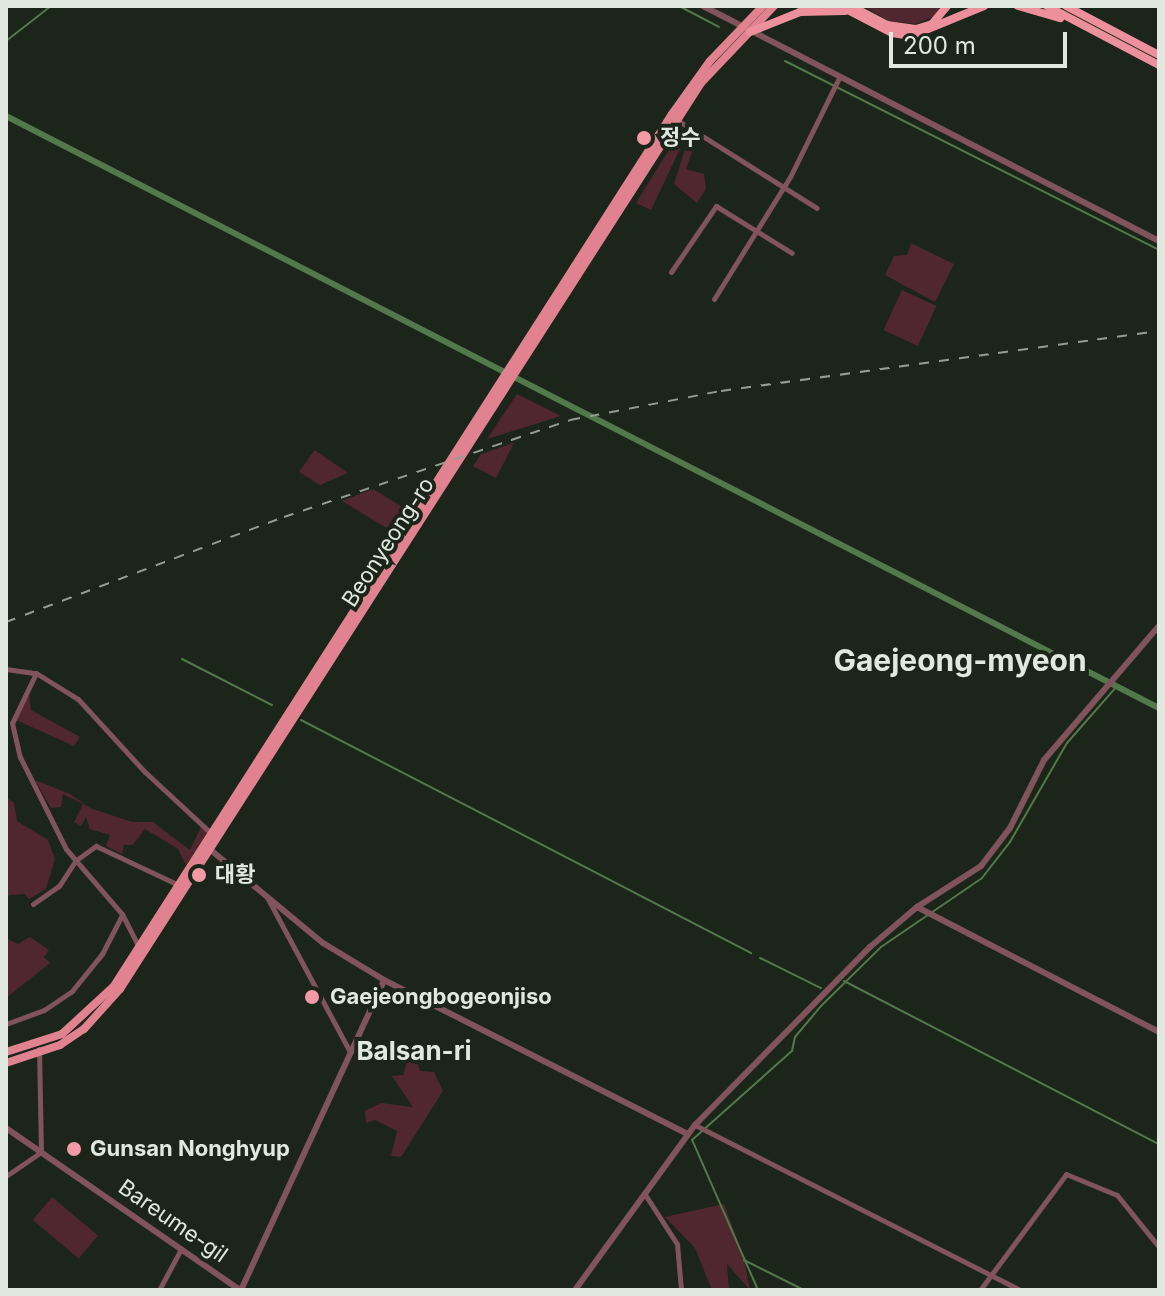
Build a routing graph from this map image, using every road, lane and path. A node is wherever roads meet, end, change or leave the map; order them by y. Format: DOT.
graph roads {
  1 [pos="703,6"];
  2 [pos="763,6"];
  3 [pos="774,6"];
  4 [pos="947,6"];
  5 [pos="984,6"];
  6 [pos="1018,6"];
  7 [pos="1047,6"];
  8 [pos="1066,6"];
  9 [pos="1078,6"];
  10 [pos="849,7"];
  11 [pos="1088,27"];
  12 [pos="746,30"];
  13 [pos="1116,32"];
  14 [pos="1159,55"];
  15 [pos="1159,65"];
  16 [pos="838,79"];
  17 [pos="677,120"];
  18 [pos="783,186"];
  19 [pos="817,208"];
  20 [pos="755,230"];
  21 [pos="1159,241"];
  22 [pos="792,253"];
  23 [pos="671,272"];
  24 [pos="714,299"];
  25 [pos="517,366"];
  26 [pos="509,380"];
  27 [pos="1159,626"];
  28 [pos="6,669"];
  29 [pos="36,673"];
  30 [pos="212,837"];
  31 [pos="212,851"];
  32 [pos="75,861"];
  33 [pos="180,885"];
  34 [pos="268,899"];
  35 [pos="33,904"];
  36 [pos="920,909"];
  37 [pos="122,914"];
  38 [pos="139,948"];
  39 [pos="384,980"];
  40 [pos="6,1024"];
  41 [pos="1159,1032"];
  42 [pos="38,1044"];
  43 [pos="6,1052"];
  44 [pos="350,1052"];
  45 [pos="40,1055"];
  46 [pos="6,1063"];
  47 [pos="6,1128"];
  48 [pos="701,1128"];
  49 [pos="688,1134"];
  50 [pos="41,1152"];
  51 [pos="6,1176"];
  52 [pos="643,1193"];
  53 [pos="1159,1247"];
  54 [pos="182,1248"];
  55 [pos="991,1277"];
  56 [pos="159,1290"];
  57 [pos="240,1290"];
  58 [pos="575,1290"];
  59 [pos="681,1290"];
  60 [pos="980,1290"];
  61 [pos="1020,1290"];
  1 -- 12 [label="street"];
  2 -- 12 [label="main road, Beonyeong-ro"];
  3 -- 12 [label="main road, Beonyeong-ro"];
  4 -- 10 [label="highway"];
  5 -- 10 [label="highway"];
  6 -- 11 [label="highway"];
  7 -- 11 [label="highway"];
  8 -- 13 [label="highway"];
  9 -- 13 [label="highway"];
  10 -- 12 [label="highway"];
  11 -- 15 [label="highway"];
  12 -- 16 [label="street"];
  12 -- 17 [label="main road, Beonyeong-ro"];
  12 -- 25 [label="main road, Beonyeong-ro"];
  13 -- 14 [label="highway"];
  16 -- 18 [label="street"];
  16 -- 21 [label="street"];
  17 -- 18 [label="street"];
  17 -- 25 [label="main road, Beonyeong-ro"];
  18 -- 19 [label="street"];
  18 -- 20 [label="street"];
  20 -- 22 [label="street"];
  20 -- 23 [label="street"];
  20 -- 24 [label="street"];
  25 -- 26 [label="main road, Beonyeong-ro"];
  26 -- 30 [label="main road, Beonyeong-ro"];
  26 -- 31 [label="main road, Beonyeong-ro"];
  27 -- 36 [label="street"];
  28 -- 29 [label="street"];
  29 -- 30 [label="street"];
  29 -- 32 [label="street"];
  30 -- 31 [label="street"];
  30 -- 33 [label="main road, Beonyeong-ro"];
  31 -- 34 [label="street"];
  31 -- 45 [label="main road, Beonyeong-ro"];
  32 -- 33 [label="street"];
  32 -- 35 [label="street"];
  32 -- 37 [label="street"];
  33 -- 38 [label="main road, Beonyeong-ro"];
  34 -- 39 [label="street"];
  34 -- 44 [label="street"];
  36 -- 41 [label="street"];
  36 -- 48 [label="street"];
  37 -- 38 [label="street"];
  37 -- 40 [label="street"];
  38 -- 42 [label="main road, Beonyeong-ro"];
  39 -- 44 [label="street"];
  39 -- 49 [label="street"];
  42 -- 43 [label="main road, Beonyeong-ro"];
  42 -- 45 [label="street"];
  44 -- 57 [label="street"];
  45 -- 46 [label="main road, Beonyeong-ro"];
  45 -- 50 [label="street"];
  47 -- 50 [label="street, Bareume-gil"];
  48 -- 49 [label="street"];
  48 -- 55 [label="street"];
  49 -- 52 [label="street"];
  50 -- 51 [label="street"];
  50 -- 54 [label="street, Bareume-gil"];
  52 -- 58 [label="street"];
  52 -- 59 [label="street"];
  53 -- 55 [label="street"];
  54 -- 56 [label="street"];
  54 -- 57 [label="street, Bareume-gil"];
  55 -- 60 [label="street"];
  55 -- 61 [label="street"];
}
